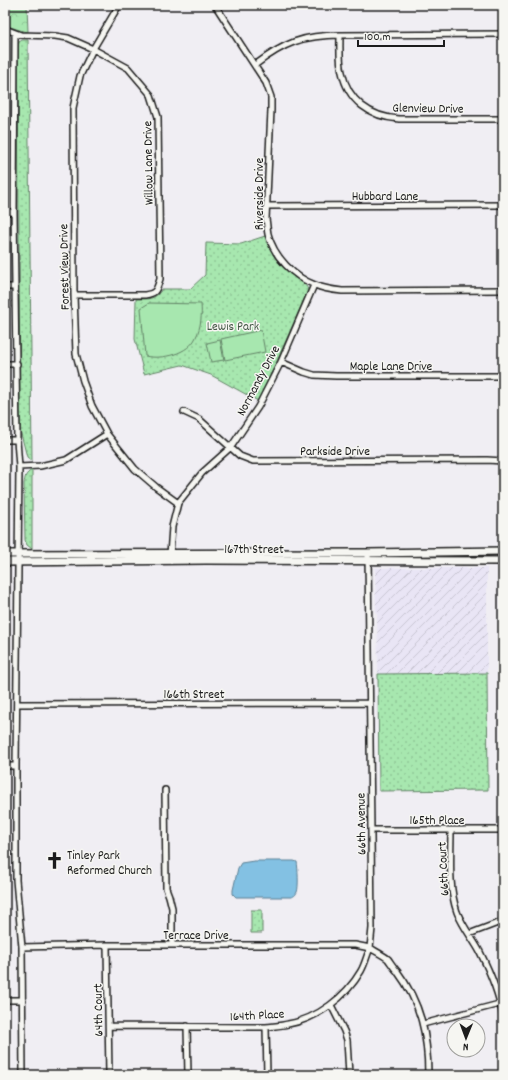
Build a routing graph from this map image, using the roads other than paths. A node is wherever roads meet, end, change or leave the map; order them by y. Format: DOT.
graph roads {
  1 [pos="119,5"];
  2 [pos="215,5"];
  3 [pos="5,29"];
  4 [pos="15,33"];
  5 [pos="340,34"];
  6 [pos="503,34"];
  7 [pos="93,49"];
  8 [pos="255,65"];
  9 [pos="503,119"];
  10 [pos="5,129"];
  11 [pos="14,129"];
  12 [pos="503,205"];
  13 [pos="267,206"];
  14 [pos="5,212"];
  15 [pos="14,212"];
  16 [pos="314,285"];
  17 [pos="5,287"];
  18 [pos="16,287"];
  19 [pos="503,290"];
  20 [pos="74,295"];
  21 [pos="281,362"];
  22 [pos="5,364"];
  23 [pos="17,364"];
  24 [pos="503,376"];
  25 [pos="184,412"];
  26 [pos="107,434"];
  27 [pos="5,440"];
  28 [pos="17,440"];
  29 [pos="231,447"];
  30 [pos="503,461"];
  31 [pos="20,467"];
  32 [pos="178,503"];
  33 [pos="503,551"];
  34 [pos="5,554"];
  35 [pos="170,557"];
  36 [pos="368,557"];
  37 [pos="18,558"];
  38 [pos="503,561"];
  39 [pos="5,562"];
  40 [pos="370,703"];
  41 [pos="17,704"];
  42 [pos="5,766"];
  43 [pos="16,766"];
  44 [pos="165,790"];
  45 [pos="371,830"];
  46 [pos="451,830"];
  47 [pos="503,830"];
  48 [pos="503,921"];
  49 [pos="469,934"];
  50 [pos="172,945"];
  51 [pos="107,946"];
  52 [pos="22,947"];
  53 [pos="370,948"];
  54 [pos="5,1000"];
  55 [pos="23,1000"];
  56 [pos="502,1003"];
  57 [pos="330,1005"];
  58 [pos="503,1016"];
  59 [pos="423,1024"];
  60 [pos="109,1026"];
  61 [pos="188,1026"];
  62 [pos="266,1027"];
  63 [pos="23,1075"];
  64 [pos="109,1075"];
  65 [pos="188,1075"];
  66 [pos="267,1075"];
  67 [pos="349,1075"];
  68 [pos="428,1075"];
  1 -- 7 [label="street, Forest View Drive"];
  2 -- 8 [label="street, Riverside Drive"];
  3 -- 4 [label="street, Willow Lane Drive"];
  4 -- 7 [label="street, Willow Lane Drive"];
  4 -- 11 [label="street"];
  5 -- 6 [label="street"];
  5 -- 8 [label="street"];
  5 -- 9 [label="street, Glenview Drive"];
  7 -- 20 [label="street, Forest View Drive"];
  7 -- 20 [label="street, Willow Lane Drive"];
  8 -- 13 [label="street, Riverside Drive"];
  10 -- 11 [label="street"];
  11 -- 15 [label="street"];
  12 -- 13 [label="street, Hubbard Lane"];
  13 -- 16 [label="street, Riverside Drive"];
  14 -- 15 [label="street"];
  15 -- 18 [label="street"];
  16 -- 19 [label="street, Riverside Drive"];
  16 -- 21 [label="street, Normandy Drive"];
  17 -- 18 [label="street"];
  18 -- 23 [label="street"];
  20 -- 26 [label="street, Forest View Drive"];
  21 -- 24 [label="street, Maple Lane Drive"];
  21 -- 29 [label="street, Normandy Drive"];
  22 -- 23 [label="street"];
  23 -- 28 [label="street"];
  25 -- 29 [label="street, Parkside Drive"];
  26 -- 31 [label="street"];
  26 -- 32 [label="street, Forest View Drive"];
  27 -- 28 [label="street"];
  28 -- 31 [label="street"];
  29 -- 30 [label="street, Parkside Drive"];
  29 -- 32 [label="street, Normandy Drive"];
  31 -- 37 [label="street"];
  32 -- 35 [label="street, Normandy Drive"];
  33 -- 36 [label="main road, 167th Street"];
  34 -- 37 [label="main road, 167th Street"];
  35 -- 36 [label="main road, 167th Street"];
  35 -- 37 [label="main road, 167th Street"];
  36 -- 38 [label="main road, 167th Street"];
  36 -- 40 [label="street, 66th Avenue"];
  37 -- 39 [label="main road, 167th Street"];
  37 -- 41 [label="street"];
  40 -- 41 [label="street, 166th Street"];
  40 -- 45 [label="street, 66th Avenue"];
  41 -- 43 [label="street"];
  42 -- 43 [label="street"];
  43 -- 52 [label="street"];
  44 -- 50 [label="street"];
  45 -- 46 [label="street, 165th Place"];
  45 -- 53 [label="street, 66th Avenue"];
  46 -- 47 [label="street, 165th Place"];
  46 -- 49 [label="street, 66th Court"];
  48 -- 49 [label="street"];
  49 -- 56 [label="street, 66th Court"];
  50 -- 51 [label="street, Terrace Drive"];
  50 -- 53 [label="street, Terrace Drive"];
  51 -- 52 [label="street, Terrace Drive"];
  51 -- 60 [label="street, 64th Court"];
  52 -- 55 [label="street"];
  53 -- 57 [label="street, 164th Place"];
  53 -- 59 [label="street"];
  54 -- 55 [label="street"];
  55 -- 63 [label="street"];
  56 -- 58 [label="street, 66th Court"];
  56 -- 59 [label="street"];
  57 -- 62 [label="street, 164th Place"];
  57 -- 67 [label="street"];
  59 -- 68 [label="street"];
  60 -- 61 [label="street, 164th Place"];
  60 -- 64 [label="street, 64th Court"];
  61 -- 62 [label="street, 164th Place"];
  61 -- 65 [label="street"];
  62 -- 66 [label="street"];
}
